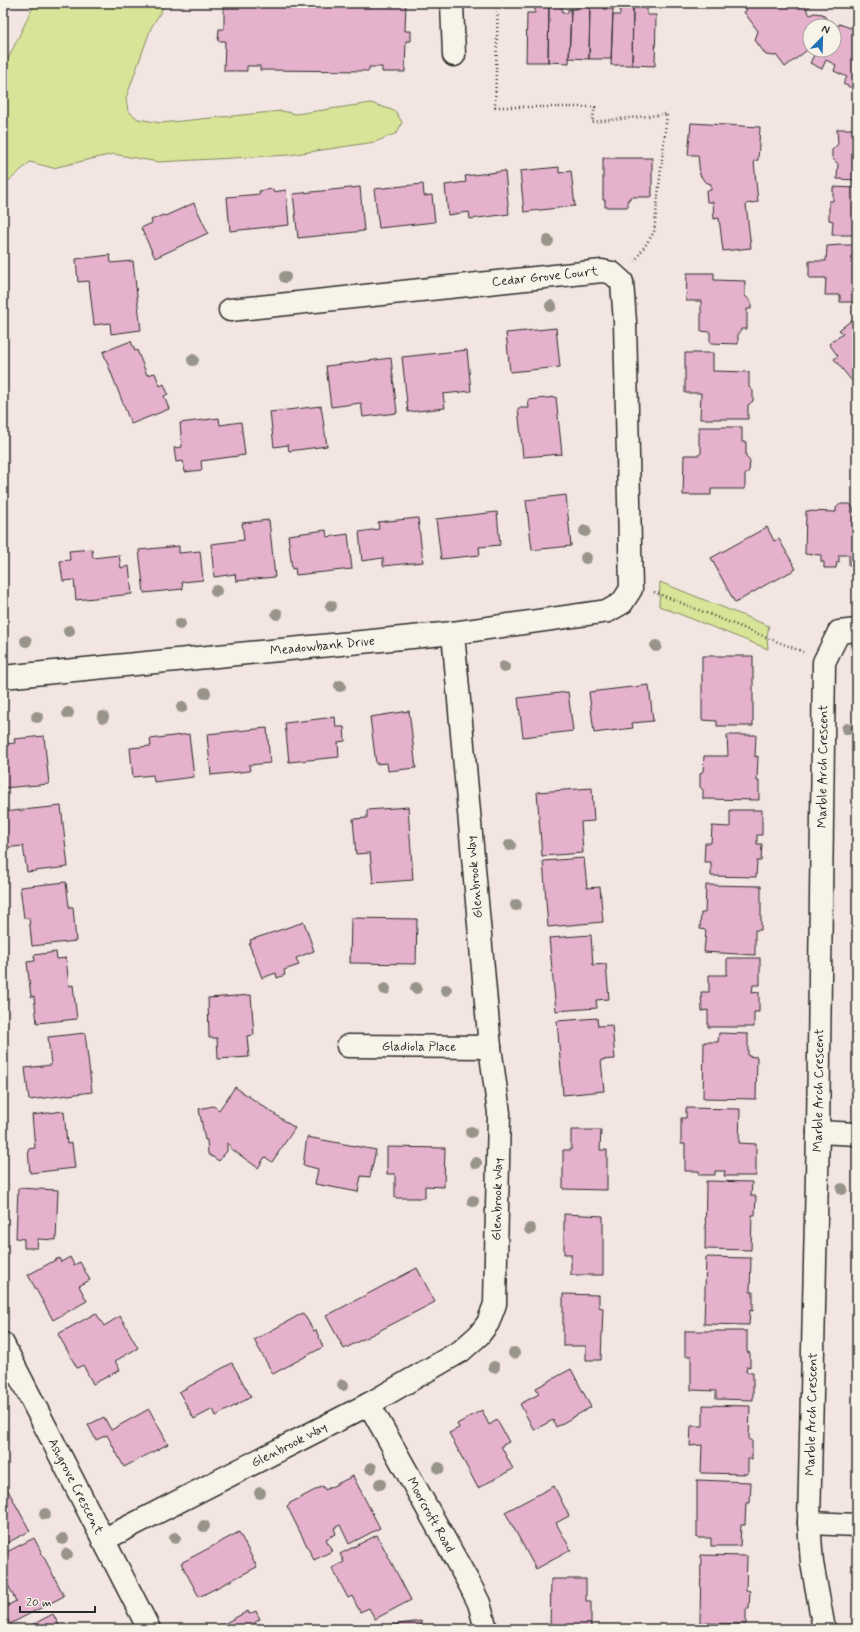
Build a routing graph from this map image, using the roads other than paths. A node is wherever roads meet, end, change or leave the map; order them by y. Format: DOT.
graph roads {
  1 [pos="452,3"];
  2 [pos="454,55"];
  3 [pos="230,310"];
  4 [pos="631,589"];
  5 [pos="857,630"];
  6 [pos="453,633"];
  7 [pos="3,677"];
  8 [pos="348,1046"];
  9 [pos="490,1047"];
  10 [pos="818,1132"];
  11 [pos="857,1134"];
  12 [pos="3,1344"];
  13 [pos="369,1404"];
  14 [pos="809,1523"];
  15 [pos="857,1525"];
  16 [pos="103,1540"];
  17 [pos="149,1629"];
  18 [pos="486,1629"];
  19 [pos="824,1629"];
  1 -- 2 [label="street"];
  3 -- 4 [label="street, Cedar Grove Court"];
  4 -- 6 [label="street, Meadowbank Drive"];
  5 -- 10 [label="street, Marble Arch Crescent"];
  6 -- 7 [label="street, Meadowbank Drive"];
  6 -- 9 [label="street, Glenbrook Way"];
  8 -- 9 [label="street, Gladiola Place"];
  9 -- 13 [label="street, Glenbrook Way"];
  10 -- 11 [label="street"];
  10 -- 14 [label="street, Marble Arch Crescent"];
  12 -- 16 [label="street, Ashgrove Crescent"];
  13 -- 16 [label="street, Glenbrook Way"];
  13 -- 18 [label="street, Moorcroft Road"];
  14 -- 15 [label="street"];
  14 -- 19 [label="street, Marble Arch Crescent"];
  16 -- 17 [label="street, Ashgrove Crescent"];
}
